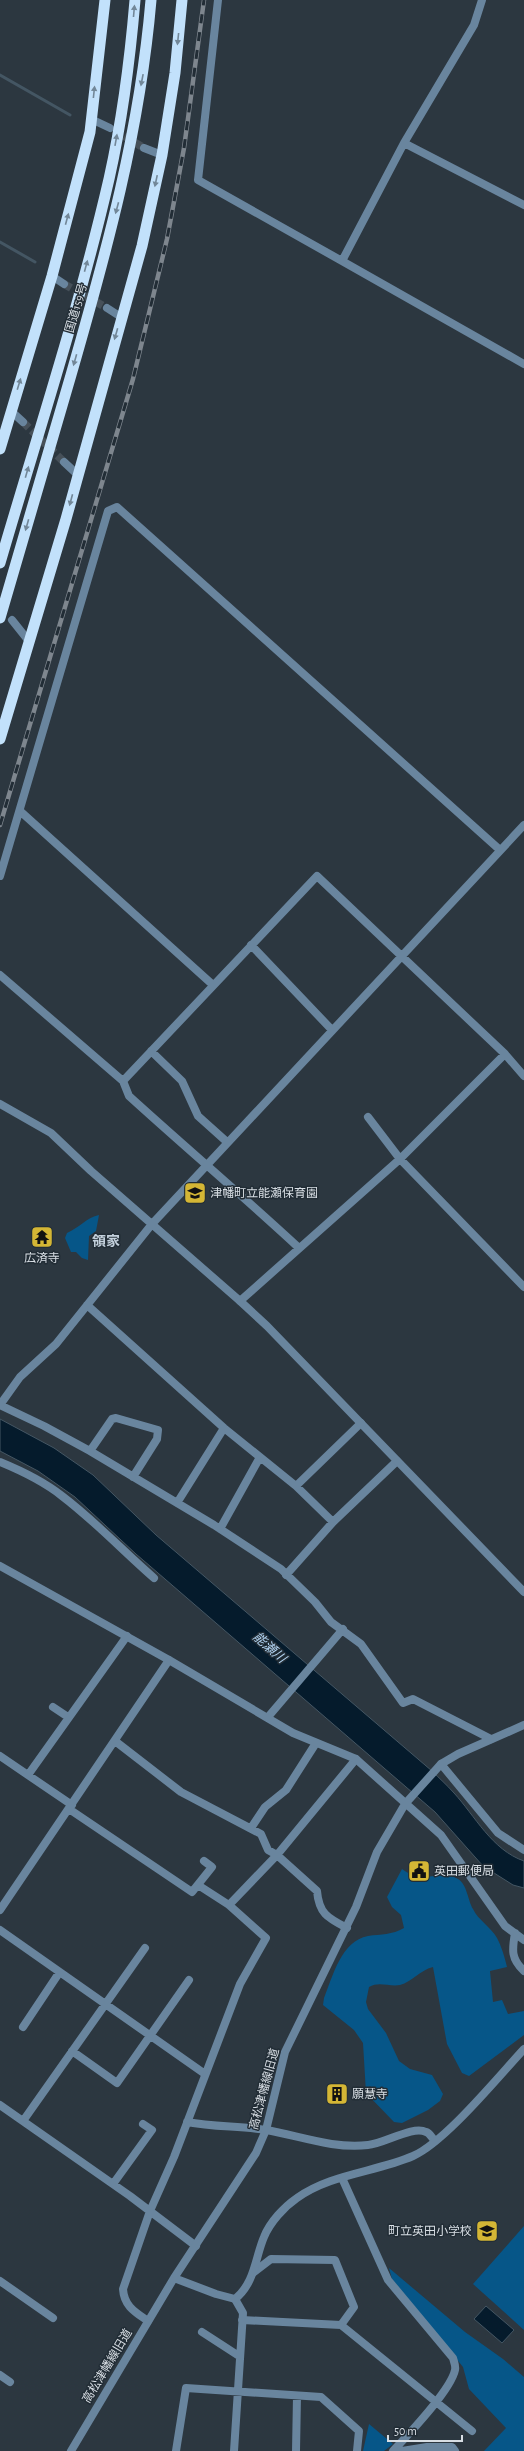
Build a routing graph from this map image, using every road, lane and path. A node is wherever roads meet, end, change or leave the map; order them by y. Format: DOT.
graph roads {
  1 [pos="105,0"];
  2 [pos="136,0"];
  3 [pos="151,0"];
  4 [pos="182,0"];
  5 [pos="218,0"];
  6 [pos="482,0"];
  7 [pos="91,119"];
  8 [pos="90,132"];
  9 [pos="404,143"];
  10 [pos="144,148"];
  11 [pos="162,155"];
  12 [pos="524,205"];
  13 [pos="342,261"];
  14 [pos="52,276"];
  15 [pos="64,284"];
  16 [pos="107,308"];
  17 [pos="121,317"];
  18 [pos="524,364"];
  19 [pos="11,411"];
  20 [pos="23,422"];
  21 [pos="0,449"];
  22 [pos="64,462"];
  23 [pos="78,475"];
  24 [pos="0,563"];
  25 [pos="0,618"];
  26 [pos="12,620"];
  27 [pos="28,640"];
  28 [pos="0,738"];
  29 [pos="20,811"];
  30 [pos="524,825"];
  31 [pos="500,850"];
  32 [pos="0,876"];
  33 [pos="252,945"];
  34 [pos="402,957"];
  35 [pos="0,975"];
  36 [pos="213,985"];
  37 [pos="332,1030"];
  38 [pos="151,1051"];
  39 [pos="505,1054"];
  40 [pos="524,1076"];
  41 [pos="123,1081"];
  42 [pos="0,1104"];
  43 [pos="368,1117"];
  44 [pos="227,1142"];
  45 [pos="400,1159"];
  46 [pos="206,1165"];
  47 [pos="152,1224"];
  48 [pos="299,1248"];
  49 [pos="524,1287"];
  50 [pos="240,1301"];
  51 [pos="86,1304"];
  52 [pos="0,1405"];
  53 [pos="361,1423"];
  54 [pos="224,1428"];
  55 [pos="90,1451"];
  56 [pos="260,1457"];
  57 [pos="397,1461"];
  58 [pos="0,1462"];
  59 [pos="133,1477"];
  60 [pos="296,1486"];
  61 [pos="177,1503"];
  62 [pos="333,1522"];
  63 [pos="220,1529"];
  64 [pos="0,1566"];
  65 [pos="286,1575"];
  66 [pos="154,1578"];
  67 [pos="524,1592"];
  68 [pos="342,1629"];
  69 [pos="127,1636"];
  70 [pos="169,1660"];
  71 [pos="53,1707"];
  72 [pos="68,1717"];
  73 [pos="268,1717"];
  74 [pos="524,1724"];
  75 [pos="491,1739"];
  76 [pos="115,1741"];
  77 [pos="316,1743"];
  78 [pos="1,1757"];
  79 [pos="356,1759"];
  80 [pos="438,1766"];
  81 [pos="28,1775"];
  82 [pos="407,1801"];
  83 [pos="71,1807"];
  84 [pos="251,1828"];
  85 [pos="524,1850"];
  86 [pos="277,1855"];
  87 [pos="204,1861"];
  88 [pos="198,1885"];
  89 [pos="229,1905"];
  90 [pos="0,1910"];
  91 [pos="347,1928"];
  92 [pos="0,1930"];
  93 [pos="520,1934"];
  94 [pos="524,1940"];
  95 [pos="145,1948"];
  96 [pos="524,1971"];
  97 [pos="59,1973"];
  98 [pos="189,1980"];
  99 [pos="105,2004"];
  100 [pos="23,2027"];
  101 [pos="151,2036"];
  102 [pos="524,2049"];
  103 [pos="72,2051"];
  104 [pos="204,2074"];
  105 [pos="0,2106"];
  106 [pos="23,2121"];
  107 [pos="187,2122"];
  108 [pos="143,2124"];
  109 [pos="266,2130"];
  110 [pos="435,2140"];
  111 [pos="342,2178"];
  112 [pos="113,2184"];
  113 [pos="150,2211"];
  114 [pos="196,2246"];
  115 [pos="254,2272"];
  116 [pos="174,2278"];
  117 [pos="0,2281"];
  118 [pos="235,2299"];
  119 [pos="53,2318"];
  120 [pos="242,2320"];
  121 [pos="148,2321"];
  122 [pos="341,2325"];
  123 [pos="202,2332"];
  124 [pos="239,2356"];
  125 [pos="0,2374"];
  126 [pos="10,2382"];
  127 [pos="237,2393"];
  128 [pos="298,2396"];
  129 [pos="434,2402"];
  130 [pos="472,2431"];
  131 [pos="71,2451"];
  132 [pos="176,2451"];
  133 [pos="234,2451"];
  134 [pos="296,2451"];
  135 [pos="358,2451"];
  136 [pos="393,2451"];
  137 [pos="402,2451"];
  138 [pos="455,2451"];
  7 -- 1 [label="highway, one-way"];
  24 -- 2 [label="highway, 国道159号, one-way"];
  3 -- 25 [label="highway, 国道159号, one-way"];
  4 -- 11 [label="highway, one-way"];
  5 -- 13 [label="street"];
  6 -- 9 [label="street"];
  7 -- 8 [label="highway"];
  7 -- 8 [label="street"];
  14 -- 8 [label="highway, one-way"];
  9 -- 12 [label="street"];
  9 -- 13 [label="street"];
  10 -- 11 [label="street"];
  11 -- 17 [label="highway, one-way"];
  13 -- 18 [label="street"];
  14 -- 15 [label="street"];
  19 -- 14 [label="highway, one-way"];
  16 -- 17 [label="street"];
  17 -- 23 [label="highway, one-way"];
  19 -- 20 [label="street"];
  19 -- 21 [label="highway"];
  22 -- 23 [label="street"];
  23 -- 27 [label="highway, one-way"];
  26 -- 27 [label="street"];
  27 -- 28 [label="highway"];
  29 -- 31 [label="street"];
  29 -- 32 [label="street"];
  29 -- 36 [label="street"];
  30 -- 31 [label="street"];
  31 -- 34 [label="street"];
  33 -- 34 [label="street"];
  33 -- 36 [label="street"];
  33 -- 37 [label="street"];
  34 -- 37 [label="street"];
  34 -- 39 [label="street"];
  35 -- 41 [label="street"];
  36 -- 38 [label="street"];
  37 -- 44 [label="street"];
  38 -- 41 [label="street"];
  38 -- 44 [label="street"];
  39 -- 40 [label="street"];
  39 -- 45 [label="street"];
  41 -- 46 [label="street"];
  42 -- 47 [label="street"];
  43 -- 45 [label="street"];
  44 -- 46 [label="street"];
  45 -- 48 [label="street"];
  45 -- 49 [label="street"];
  46 -- 47 [label="street"];
  46 -- 48 [label="street"];
  47 -- 50 [label="street"];
  47 -- 51 [label="street"];
  48 -- 50 [label="street"];
  50 -- 53 [label="street"];
  51 -- 52 [label="street"];
  51 -- 54 [label="street"];
  52 -- 55 [label="street"];
  53 -- 57 [label="street"];
  53 -- 60 [label="street"];
  54 -- 56 [label="street"];
  54 -- 61 [label="street"];
  55 -- 59 [label="street"];
  55 -- 59 [label="street"];
  56 -- 60 [label="street"];
  56 -- 63 [label="street"];
  57 -- 62 [label="street"];
  57 -- 67 [label="street"];
  58 -- 66 [label="street"];
  59 -- 61 [label="street"];
  60 -- 62 [label="street"];
  61 -- 63 [label="street"];
  62 -- 65 [label="street"];
  63 -- 65 [label="street"];
  64 -- 69 [label="street"];
  65 -- 68 [label="street"];
  68 -- 73 [label="street"];
  68 -- 75 [label="street"];
  69 -- 70 [label="street"];
  69 -- 72 [label="street"];
  70 -- 73 [label="street"];
  70 -- 76 [label="street"];
  71 -- 72 [label="street"];
  72 -- 81 [label="street"];
  73 -- 77 [label="street"];
  74 -- 75 [label="street, 高松津幡線旧道"];
  75 -- 80 [label="street, 高松津幡線旧道"];
  76 -- 83 [label="street"];
  76 -- 84 [label="street"];
  77 -- 79 [label="street"];
  77 -- 84 [label="street"];
  78 -- 81 [label="street"];
  79 -- 82 [label="street"];
  79 -- 86 [label="street"];
  80 -- 82 [label="street, 高松津幡線旧道"];
  80 -- 85 [label="street"];
  81 -- 83 [label="street"];
  82 -- 91 [label="street, 高松津幡線旧道"];
  82 -- 93 [label="street"];
  83 -- 88 [label="street"];
  83 -- 90 [label="street"];
  84 -- 86 [label="street"];
  86 -- 89 [label="street"];
  86 -- 91 [label="street"];
  87 -- 88 [label="street"];
  88 -- 89 [label="street"];
  89 -- 104 [label="street"];
  91 -- 109 [label="street, 高松津幡線旧道"];
  92 -- 97 [label="street"];
  93 -- 94 [label="street"];
  93 -- 96 [label="street"];
  95 -- 99 [label="street"];
  97 -- 99 [label="street"];
  97 -- 100 [label="street"];
  98 -- 101 [label="street"];
  99 -- 101 [label="street"];
  99 -- 103 [label="street"];
  101 -- 103 [label="street"];
  101 -- 104 [label="street"];
  102 -- 110 [label="street"];
  103 -- 106 [label="street"];
  104 -- 107 [label="street"];
  105 -- 106 [label="street"];
  106 -- 112 [label="street"];
  107 -- 109 [label="street"];
  107 -- 113 [label="street"];
  108 -- 112 [label="street"];
  109 -- 110 [label="street"];
  109 -- 114 [label="street, 高松津幡線旧道"];
  110 -- 111 [label="street"];
  111 -- 115 [label="street"];
  111 -- 129 [label="street"];
  112 -- 113 [label="street"];
  113 -- 114 [label="street"];
  113 -- 121 [label="street"];
  114 -- 116 [label="street, 高松津幡線旧道"];
  115 -- 118 [label="street"];
  115 -- 122 [label="street"];
  116 -- 118 [label="street"];
  116 -- 121 [label="street, 高松津幡線旧道"];
  117 -- 119 [label="street"];
  118 -- 120 [label="street"];
  120 -- 122 [label="street"];
  120 -- 124 [label="street"];
  121 -- 131 [label="street, 高松津幡線旧道"];
  122 -- 129 [label="street"];
  123 -- 124 [label="street"];
  124 -- 127 [label="street"];
  125 -- 126 [label="street"];
  127 -- 128 [label="street"];
  127 -- 132 [label="street"];
  127 -- 133 [label="street"];
  128 -- 134 [label="street"];
  128 -- 135 [label="street"];
  129 -- 130 [label="street"];
  129 -- 136 [label="street"];
  137 -- 138 [label="street"];
}
